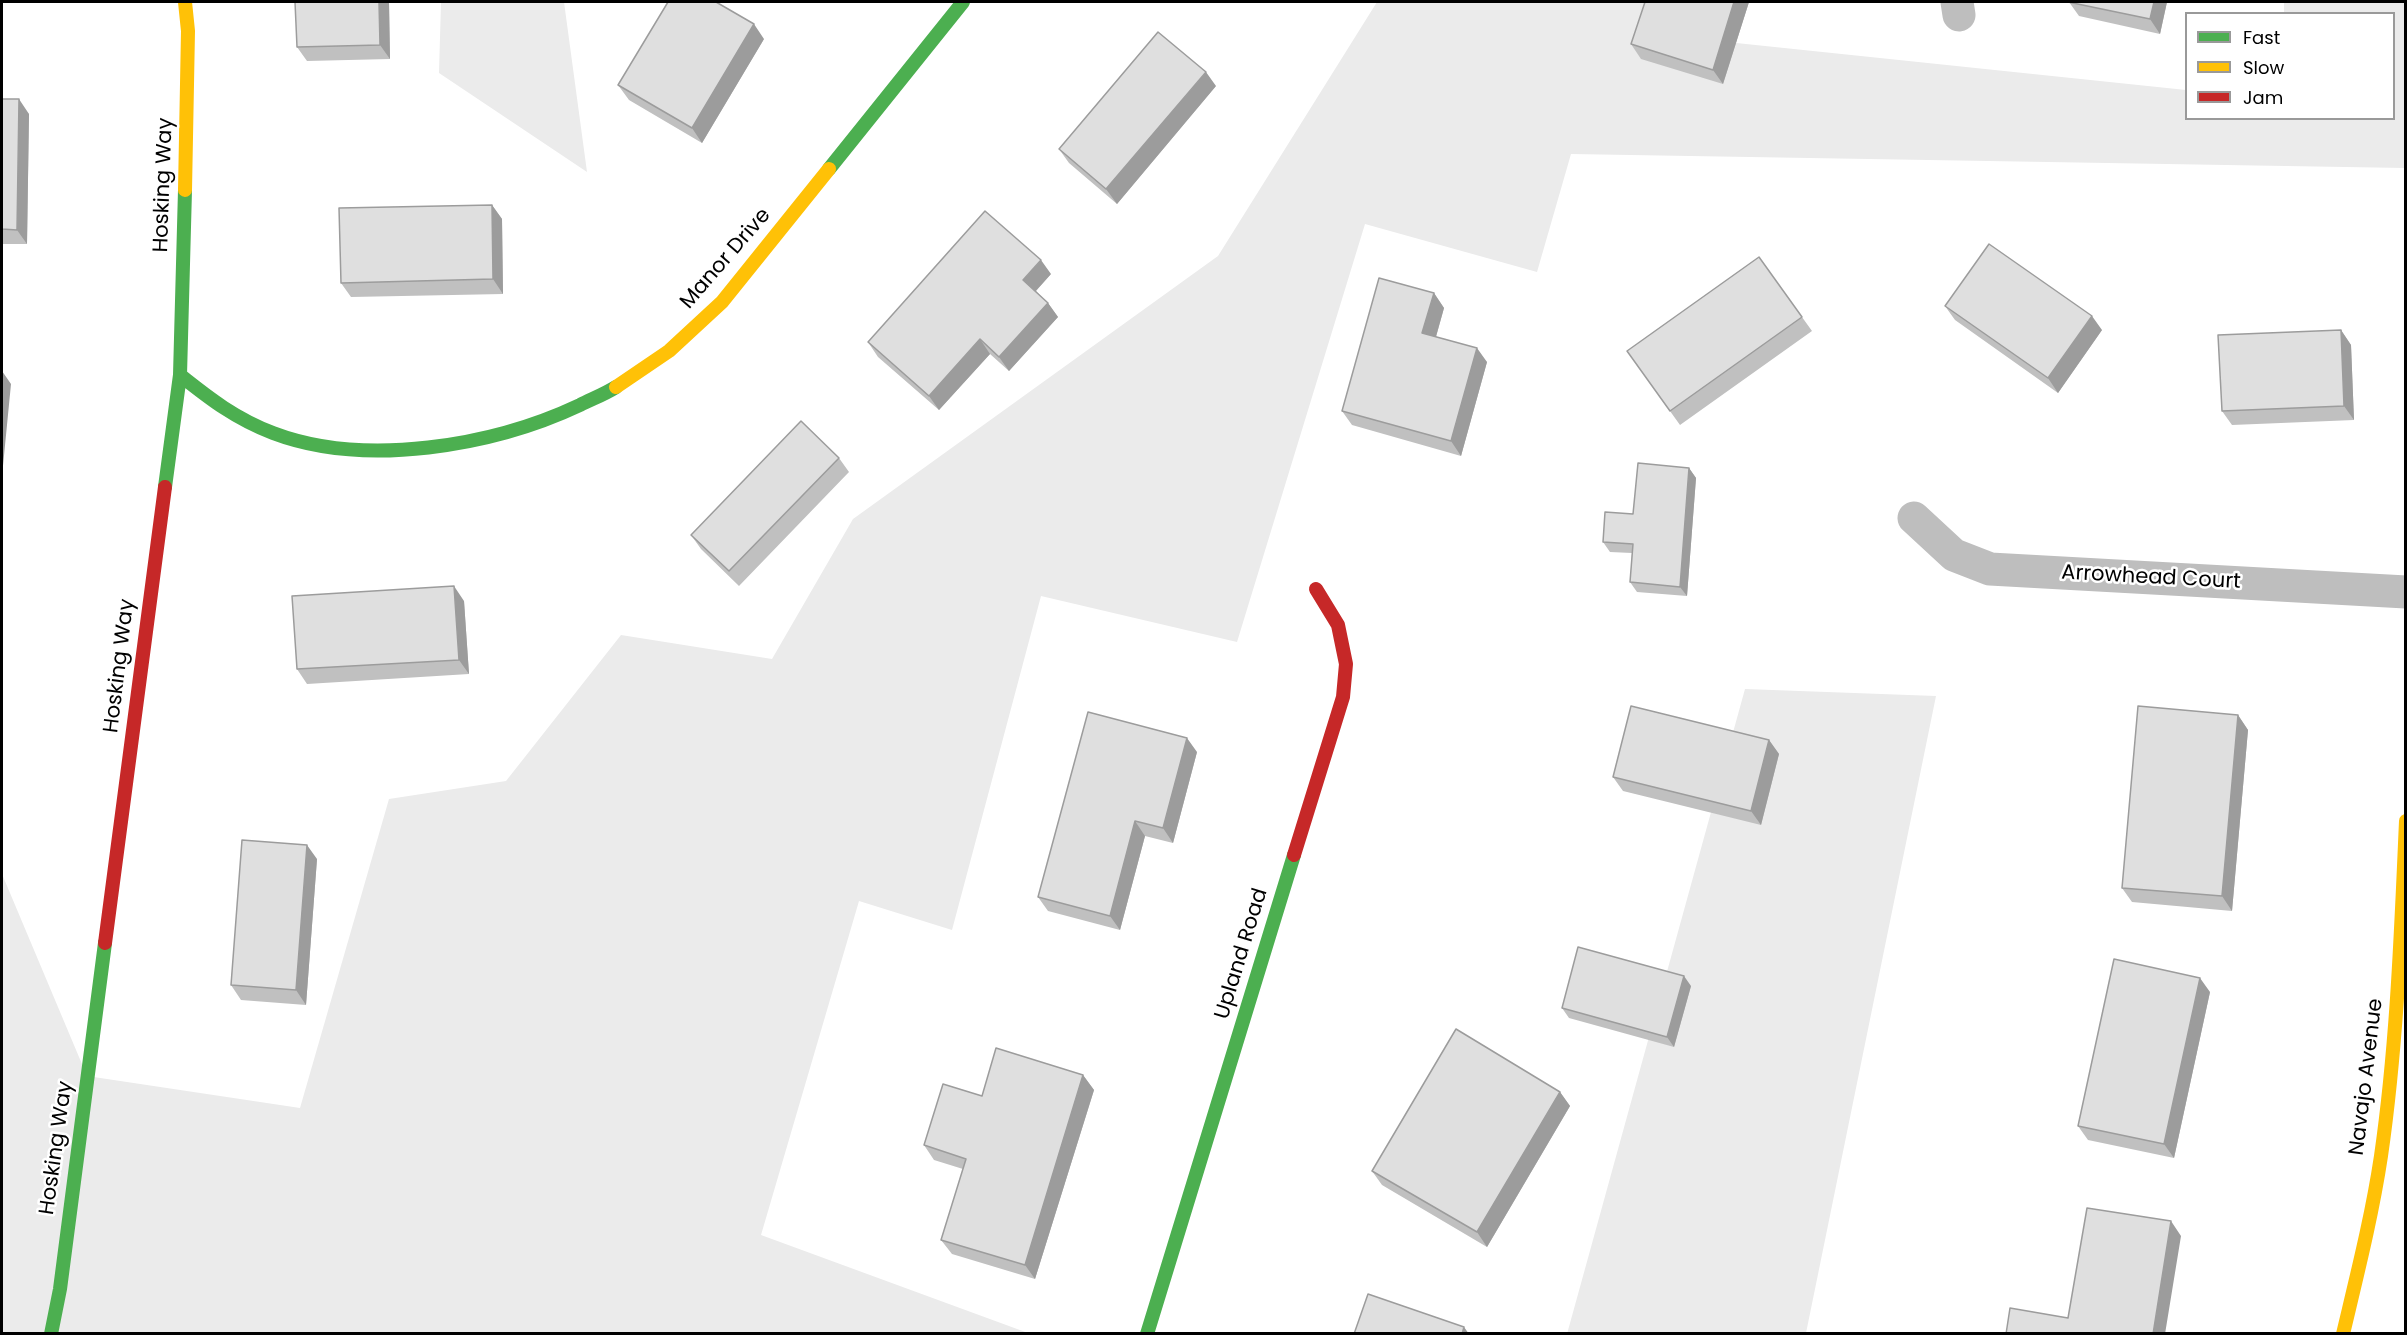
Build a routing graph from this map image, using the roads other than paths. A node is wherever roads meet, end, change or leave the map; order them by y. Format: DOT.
graph roads {
  1 [pos="185,2"];
  2 [pos="963,2"];
  3 [pos="180,375"];
  4 [pos="1914,518"];
  5 [pos="1316,589"];
  6 [pos="2406,592"];
  7 [pos="2406,821"];
  8 [pos="51,1334"];
  9 [pos="1147,1334"];
  10 [pos="2343,1334"];
  1 -- 3 [label="street, Hosking Way"];
  2 -- 3 [label="street, Manor Drive"];
  3 -- 8 [label="street, Hosking Way"];
  4 -- 6 [label="street, Arrowhead Court"];
  5 -- 9 [label="street, Upland Road"];
  7 -- 10 [label="street, Navajo Avenue"];
}
